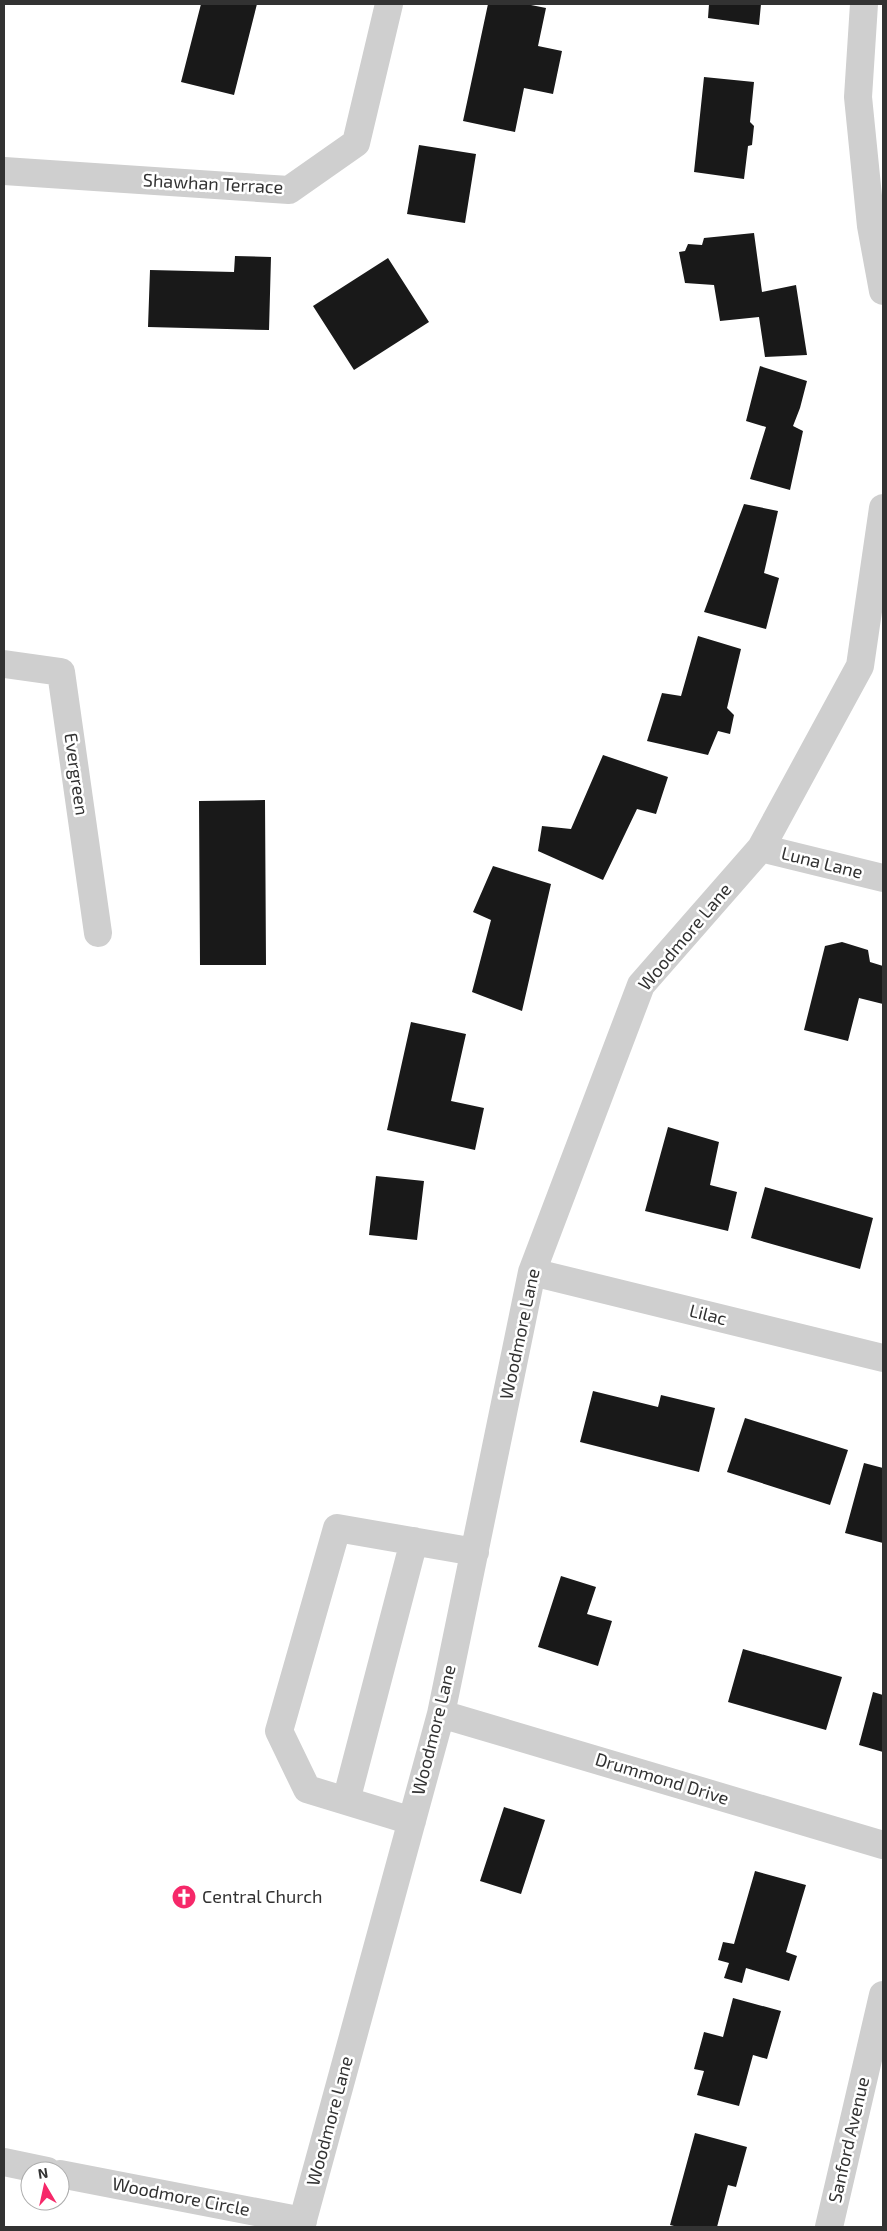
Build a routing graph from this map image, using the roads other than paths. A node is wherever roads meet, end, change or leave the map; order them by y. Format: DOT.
graph roads {
  1 [pos="389,4"];
  2 [pos="864,4"];
  3 [pos="4,171"];
  4 [pos="883,292"];
  5 [pos="883,508"];
  6 [pos="4,664"];
  7 [pos="761,848"];
  8 [pos="883,878"];
  9 [pos="98,934"];
  10 [pos="532,1272"];
  11 [pos="883,1358"];
  12 [pos="414,1541"];
  13 [pos="474,1552"];
  14 [pos="441,1714"];
  15 [pos="346,1801"];
  16 [pos="412,1821"];
  17 [pos="883,1845"];
  18 [pos="883,1995"];
  19 [pos="4,2162"];
  20 [pos="20,2165"];
  21 [pos="70,2176"];
  22 [pos="302,2224"];
  23 [pos="829,2227"];
  1 -- 3 [label="street, Shawhan Terrace"];
  2 -- 4 [label="street"];
  5 -- 7 [label="street, Woodmore Lane"];
  6 -- 9 [label="street, Evergreen"];
  7 -- 8 [label="street, Luna Lane"];
  7 -- 10 [label="street, Woodmore Lane"];
  10 -- 11 [label="street, Lilac"];
  10 -- 13 [label="street, Woodmore Lane"];
  12 -- 13 [label="street"];
  12 -- 15 [label="street"];
  12 -- 15 [label="street"];
  13 -- 14 [label="street, Woodmore Lane"];
  14 -- 16 [label="street, Woodmore Lane"];
  14 -- 17 [label="street, Drummond Drive"];
  15 -- 16 [label="street"];
  16 -- 22 [label="street, Woodmore Lane"];
  18 -- 23 [label="street, Sanford Avenue"];
  19 -- 20 [label="street"];
  21 -- 22 [label="street, Woodmore Circle"];
}
